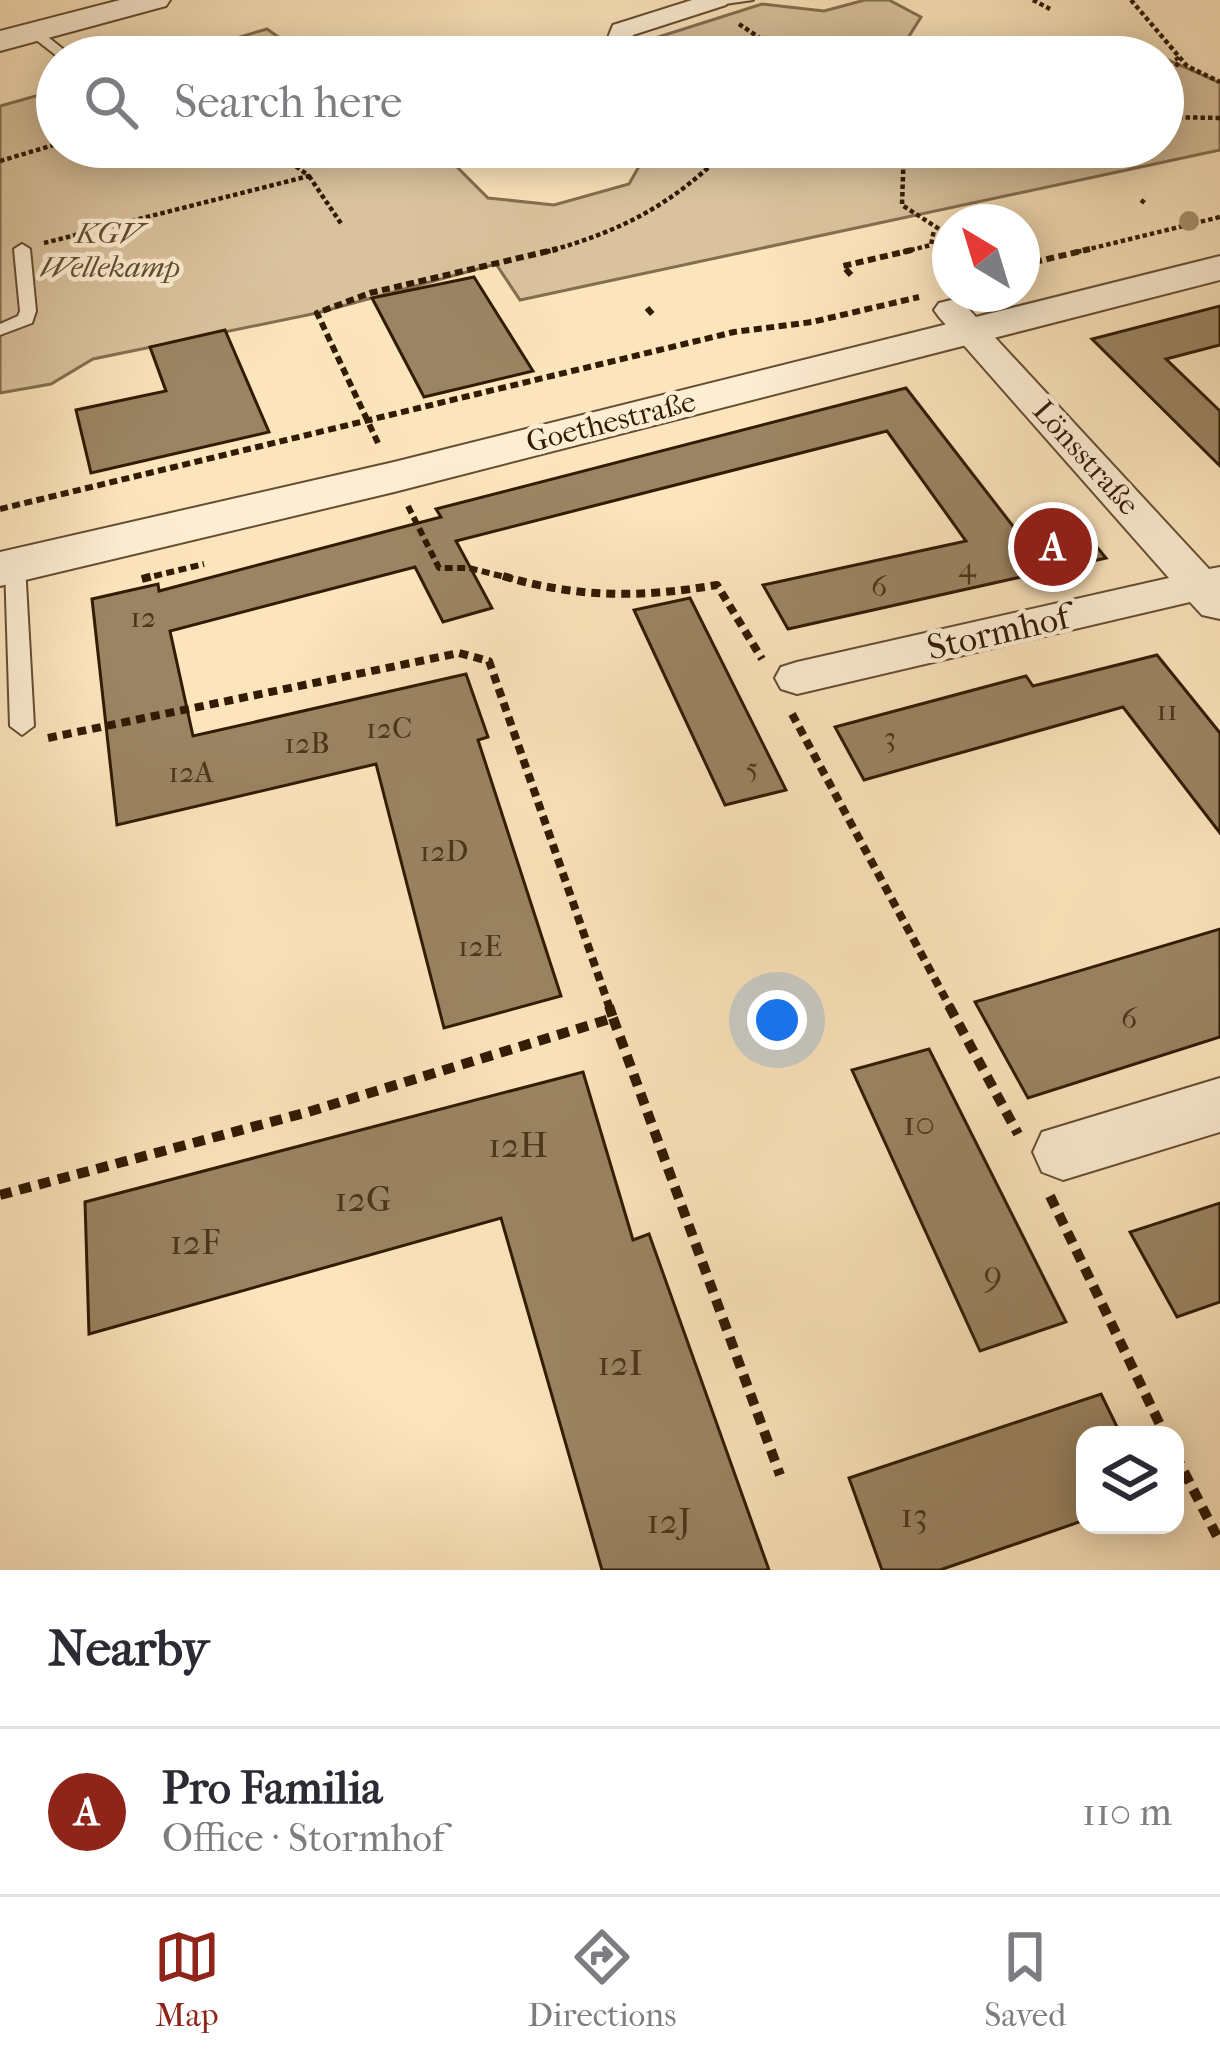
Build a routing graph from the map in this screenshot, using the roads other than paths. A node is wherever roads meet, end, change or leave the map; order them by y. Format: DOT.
graph roads {
  1 [pos="107,0"];
  2 [pos="155,0"];
  3 [pos="717,0"];
  4 [pos="747,0"];
  5 [pos="0,28"];
  6 [pos="34,32"];
  7 [pos="39,36"];
  8 [pos="620,36"];
  9 [pos="0,41"];
  10 [pos="1220,243"];
  11 [pos="22,249"];
  12 [pos="1220,268"];
  13 [pos="1040,288"];
  14 [pos="1040,297"];
  15 [pos="950,312"];
  16 [pos="0,330"];
  17 [pos="5,558"];
  18 [pos="1213,592"];
  19 [pos="782,681"];
  20 [pos="22,726"];
  21 [pos="1220,1105"];
  22 [pos="1042,1158"];
  1 -- 5 [label="street"];
  2 -- 6 [label="street"];
  3 -- 4 [label="lane"];
  3 -- 8 [label="street"];
  6 -- 7 [label="lane"];
  6 -- 9 [label="street"];
  10 -- 13 [label="street, Goethestraße"];
  11 -- 16 [label="lane"];
  12 -- 14 [label="street, Goethestraße"];
  15 -- 17 [label="street, Goethestraße"];
  15 -- 18 [label="street, Lönsstraße"];
  17 -- 20 [label="lane"];
  18 -- 19 [label="street, Stormhof"];
  21 -- 22 [label="street"];
}
